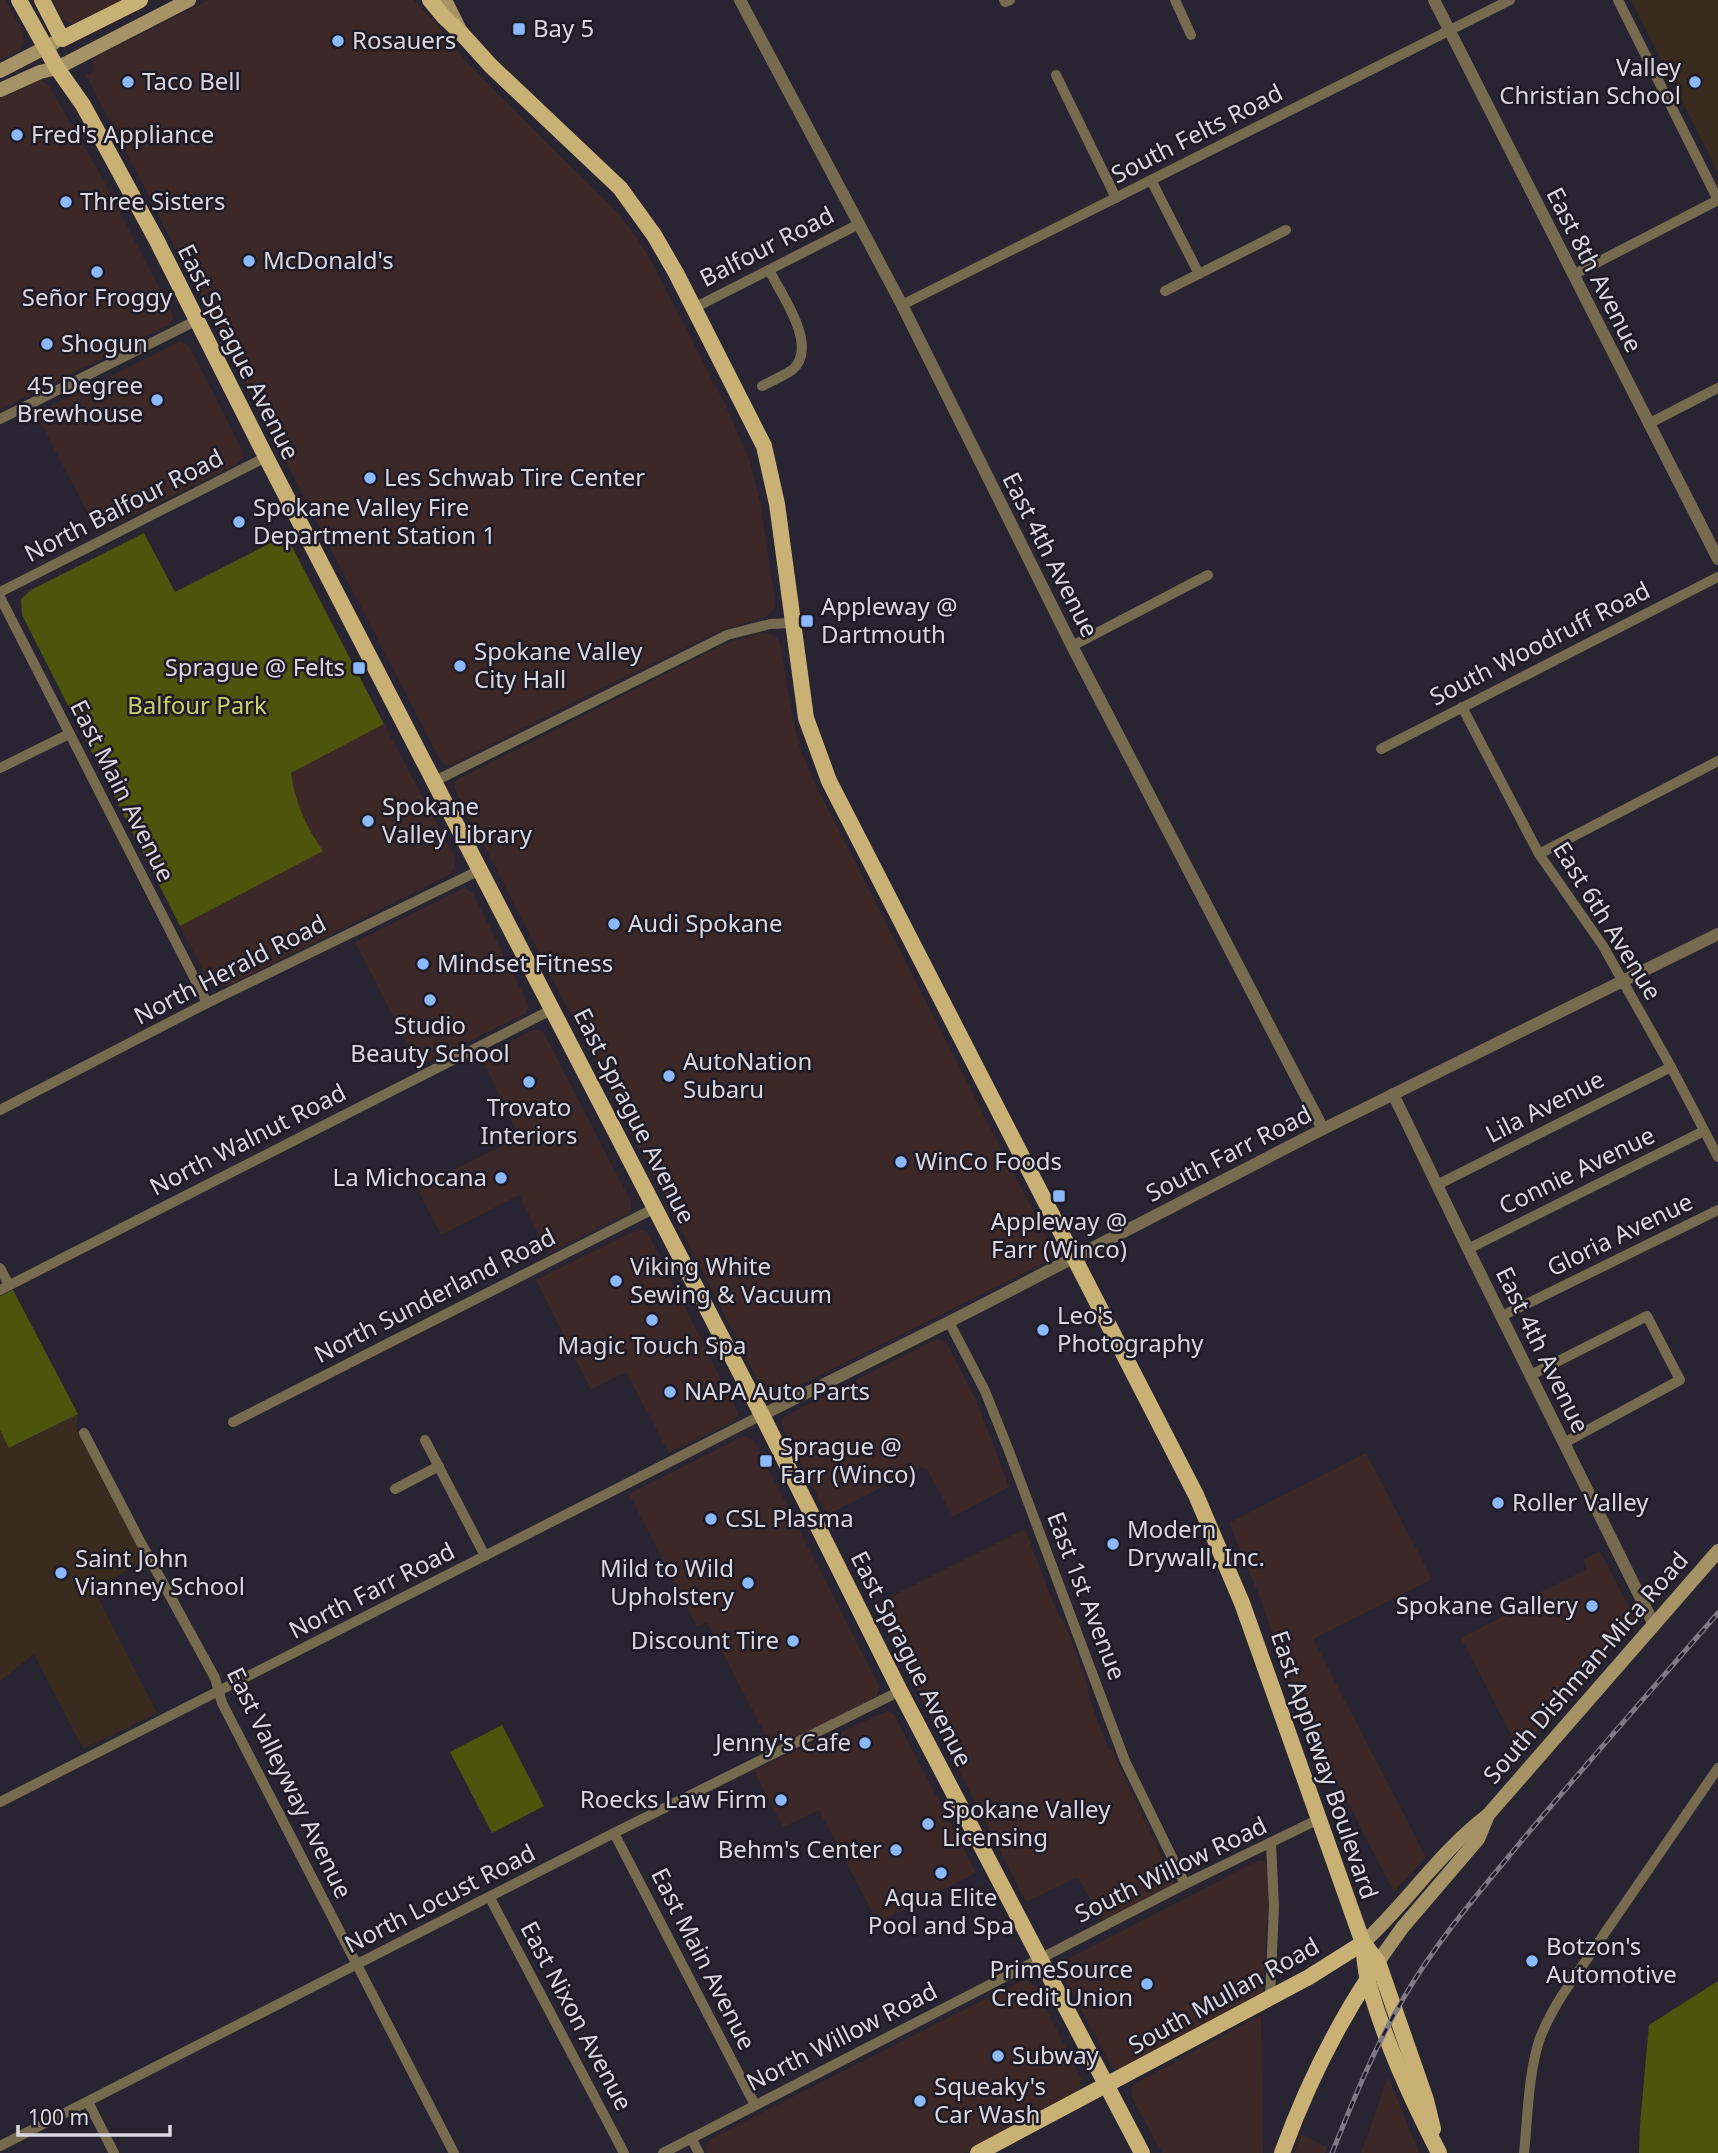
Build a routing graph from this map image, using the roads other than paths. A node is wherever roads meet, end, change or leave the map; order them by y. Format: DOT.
graph roads {
  1 [pos="19,0"];
  2 [pos="41,0"];
  3 [pos="140,0"];
  4 [pos="189,0"];
  5 [pos="429,0"];
  6 [pos="445,0"];
  7 [pos="740,0"];
  8 [pos="1175,0"];
  9 [pos="1434,0"];
  10 [pos="1510,0"];
  11 [pos="1618,0"];
  12 [pos="1449,30"];
  13 [pos="463,34"];
  14 [pos="1191,34"];
  15 [pos="62,39"];
  16 [pos="45,48"];
  17 [pos="57,68"];
  18 [pos="0,71"];
  19 [pos="1056,75"];
  20 [pos="0,90"];
  21 [pos="1151,180"];
  22 [pos="1116,198"];
  23 [pos="1718,200"];
  24 [pos="859,224"];
  25 [pos="1286,230"];
  26 [pos="769,270"];
  27 [pos="1199,274"];
  28 [pos="1573,275"];
  29 [pos="1165,290"];
  30 [pos="902,305"];
  31 [pos="694,308"];
  32 [pos="197,320"];
  33 [pos="762,386"];
  34 [pos="1718,388"];
  35 [pos="0,419"];
  36 [pos="1648,424"];
  37 [pos="266,457"];
  38 [pos="1718,559"];
  39 [pos="1208,575"];
  40 [pos="1718,577"];
  41 [pos="0,594"];
  42 [pos="792,623"];
  43 [pos="1072,646"];
  44 [pos="1462,707"];
  45 [pos="69,734"];
  46 [pos="1381,749"];
  47 [pos="1718,761"];
  48 [pos="0,768"];
  49 [pos="435,781"];
  50 [pos="1539,853"];
  51 [pos="480,870"];
  52 [pos="1718,934"];
  53 [pos="1623,981"];
  54 [pos="207,1003"];
  55 [pos="553,1009"];
  56 [pos="1671,1067"];
  57 [pos="1393,1094"];
  58 [pos="0,1110"];
  59 [pos="1323,1129"];
  60 [pos="1704,1131"];
  61 [pos="1718,1157"];
  62 [pos="1437,1185"];
  63 [pos="655,1208"];
  64 [pos="1718,1210"];
  65 [pos="1468,1249"];
  66 [pos="1075,1256"];
  67 [pos="0,1268"];
  68 [pos="4,1287"];
  69 [pos="1502,1317"];
  70 [pos="949,1322"];
  71 [pos="1531,1375"];
  72 [pos="762,1415"];
  73 [pos="233,1422"];
  74 [pos="84,1433"];
  75 [pos="425,1440"];
  76 [pos="1564,1443"];
  77 [pos="439,1466"];
  78 [pos="395,1489"];
  79 [pos="1718,1551"];
  80 [pos="485,1556"];
  81 [pos="1654,1625"];
  82 [pos="900,1690"];
  83 [pos="218,1691"];
  84 [pos="1718,1768"];
  85 [pos="0,1802"];
  86 [pos="1488,1815"];
  87 [pos="1319,1819"];
  88 [pos="614,1833"];
  89 [pos="1271,1844"];
  90 [pos="1185,1884"];
  91 [pos="490,1898"];
  92 [pos="1363,1942"];
  93 [pos="1041,1959"];
  94 [pos="1378,1962"];
  95 [pos="357,1965"];
  96 [pos="1368,1979"];
  97 [pos="1270,1998"];
  98 [pos="1106,2086"];
  99 [pos="88,2102"];
  100 [pos="755,2105"];
  101 [pos="691,2138"];
  102 [pos="0,2146"];
  103 [pos="114,2153"];
  104 [pos="454,2153"];
  105 [pos="624,2153"];
  106 [pos="663,2153"];
  107 [pos="699,2153"];
  108 [pos="978,2153"];
  109 [pos="1142,2153"];
  110 [pos="1282,2153"];
  111 [pos="1439,2153"];
  112 [pos="1524,2153"];
  1 -- 16 [label="main road, East Sprague Avenue"];
  2 -- 15 [label="main road"];
  3 -- 15 [label="main road"];
  4 -- 17 [label="main road"];
  5 -- 13 [label="main road"];
  6 -- 13 [label="main road"];
  7 -- 24 [label="street, East 4th Avenue"];
  8 -- 14 [label="street"];
  9 -- 12 [label="street, East 8th Avenue"];
  10 -- 12 [label="street, South Felts Road"];
  11 -- 23 [label="street"];
  12 -- 21 [label="street, South Felts Road"];
  12 -- 28 [label="street, East 8th Avenue"];
  13 -- 31 [label="main road"];
  15 -- 16 [label="main road"];
  15 -- 17 [label="main road"];
  16 -- 17 [label="main road, East Sprague Avenue"];
  16 -- 18 [label="main road"];
  17 -- 20 [label="main road"];
  17 -- 32 [label="main road, East Sprague Avenue"];
  19 -- 22 [label="street"];
  21 -- 22 [label="street, South Felts Road"];
  21 -- 27 [label="street"];
  22 -- 30 [label="street, South Felts Road"];
  23 -- 28 [label="street"];
  24 -- 26 [label="street, Balfour Road"];
  24 -- 30 [label="street, East 4th Avenue"];
  25 -- 27 [label="street"];
  26 -- 31 [label="street, Balfour Road"];
  26 -- 33 [label="street"];
  27 -- 29 [label="street"];
  28 -- 36 [label="street, East 8th Avenue"];
  30 -- 43 [label="street, East 4th Avenue"];
  31 -- 42 [label="main road"];
  32 -- 35 [label="street"];
  32 -- 37 [label="main road, East Sprague Avenue"];
  34 -- 36 [label="street"];
  36 -- 38 [label="street, East 8th Avenue"];
  37 -- 41 [label="street, North Balfour Road"];
  37 -- 49 [label="main road, East Sprague Avenue"];
  39 -- 43 [label="street"];
  40 -- 44 [label="street, South Woodruff Road"];
  41 -- 45 [label="street, East Main Avenue"];
  42 -- 49 [label="street"];
  42 -- 66 [label="main road, East Appleway Boulevard"];
  43 -- 59 [label="street, East 4th Avenue"];
  44 -- 46 [label="street, South Woodruff Road"];
  44 -- 50 [label="street, East 6th Avenue"];
  45 -- 48 [label="street"];
  45 -- 54 [label="street, East Main Avenue"];
  47 -- 50 [label="street"];
  49 -- 51 [label="main road, East Sprague Avenue"];
  50 -- 53 [label="street, East 6th Avenue"];
  51 -- 54 [label="street, North Herald Road"];
  51 -- 55 [label="main road, East Sprague Avenue"];
  52 -- 53 [label="street, South Farr Road"];
  53 -- 56 [label="street, East 6th Avenue"];
  53 -- 57 [label="street, South Farr Road"];
  54 -- 58 [label="street, North Herald Road"];
  55 -- 63 [label="main road, East Sprague Avenue"];
  55 -- 68 [label="street, North Walnut Road"];
  56 -- 60 [label="street, East 6th Avenue"];
  56 -- 62 [label="street, Lila Avenue"];
  57 -- 59 [label="street, South Farr Road"];
  57 -- 62 [label="street, East 4th Avenue"];
  59 -- 66 [label="street, South Farr Road"];
  60 -- 61 [label="street, East 6th Avenue"];
  60 -- 65 [label="street, Connie Avenue"];
  62 -- 65 [label="street, East 4th Avenue"];
  63 -- 72 [label="main road, East Sprague Avenue"];
  63 -- 73 [label="street, North Sunderland Road"];
  64 -- 69 [label="street, Gloria Avenue"];
  65 -- 69 [label="street, East 4th Avenue"];
  66 -- 70 [label="street, South Farr Road"];
  66 -- 87 [label="main road, East Appleway Boulevard"];
  67 -- 68 [label="street"];
  69 -- 71 [label="street, East 4th Avenue"];
  70 -- 72 [label="street, South Farr Road"];
  70 -- 90 [label="street, East 1st Avenue"];
  71 -- 76 [label="street, East 4th Avenue"];
  71 -- 76 [label="street"];
  72 -- 80 [label="street, North Farr Road"];
  72 -- 82 [label="main road, East Sprague Avenue"];
  74 -- 83 [label="street, East Valleyway Avenue"];
  75 -- 77 [label="street"];
  76 -- 81 [label="street, East 4th Avenue"];
  77 -- 78 [label="street"];
  77 -- 80 [label="street"];
  79 -- 81 [label="main road, South Dishman-Mica Road"];
  80 -- 83 [label="street, North Farr Road"];
  81 -- 86 [label="main road, South Dishman-Mica Road"];
  82 -- 88 [label="street, North Locust Road"];
  82 -- 93 [label="main road, East Sprague Avenue"];
  83 -- 85 [label="street, North Farr Road"];
  83 -- 95 [label="street, East Valleyway Avenue"];
  84 -- 112 [label="street"];
  86 -- 92 [label="main road, South Dishman-Mica Road"];
  86 -- 94 [label="main road, South Dishman-Mica Road"];
  87 -- 89 [label="street, South Willow Road"];
  87 -- 92 [label="main road, East Appleway Boulevard"];
  88 -- 91 [label="street, North Locust Road"];
  88 -- 100 [label="street, East Main Avenue"];
  89 -- 90 [label="street, South Willow Road"];
  89 -- 97 [label="street"];
  90 -- 93 [label="street, South Willow Road"];
  91 -- 95 [label="street, North Locust Road"];
  91 -- 105 [label="street, East Nixon Avenue"];
  92 -- 94 [label="main road, East Appleway Boulevard"];
  92 -- 96 [label="main road, East Appleway Boulevard"];
  92 -- 97 [label="main road, South Mullan Road"];
  93 -- 98 [label="main road, East Sprague Avenue"];
  93 -- 100 [label="street, North Willow Road"];
  94 -- 96 [label="main road"];
  94 -- 111 [label="main road, East Appleway Boulevard"];
  95 -- 99 [label="street, North Locust Road"];
  95 -- 104 [label="street, East Valleyway Avenue"];
  96 -- 110 [label="main road"];
  96 -- 111 [label="main road, East Appleway Boulevard"];
  97 -- 98 [label="main road, South Mullan Road"];
  98 -- 108 [label="main road, South Mullan Road"];
  98 -- 109 [label="main road, East Sprague Avenue"];
  99 -- 102 [label="street, North Locust Road"];
  99 -- 103 [label="street"];
  100 -- 101 [label="street, North Willow Road"];
  101 -- 106 [label="street, North Willow Road"];
  101 -- 107 [label="street"];
}
